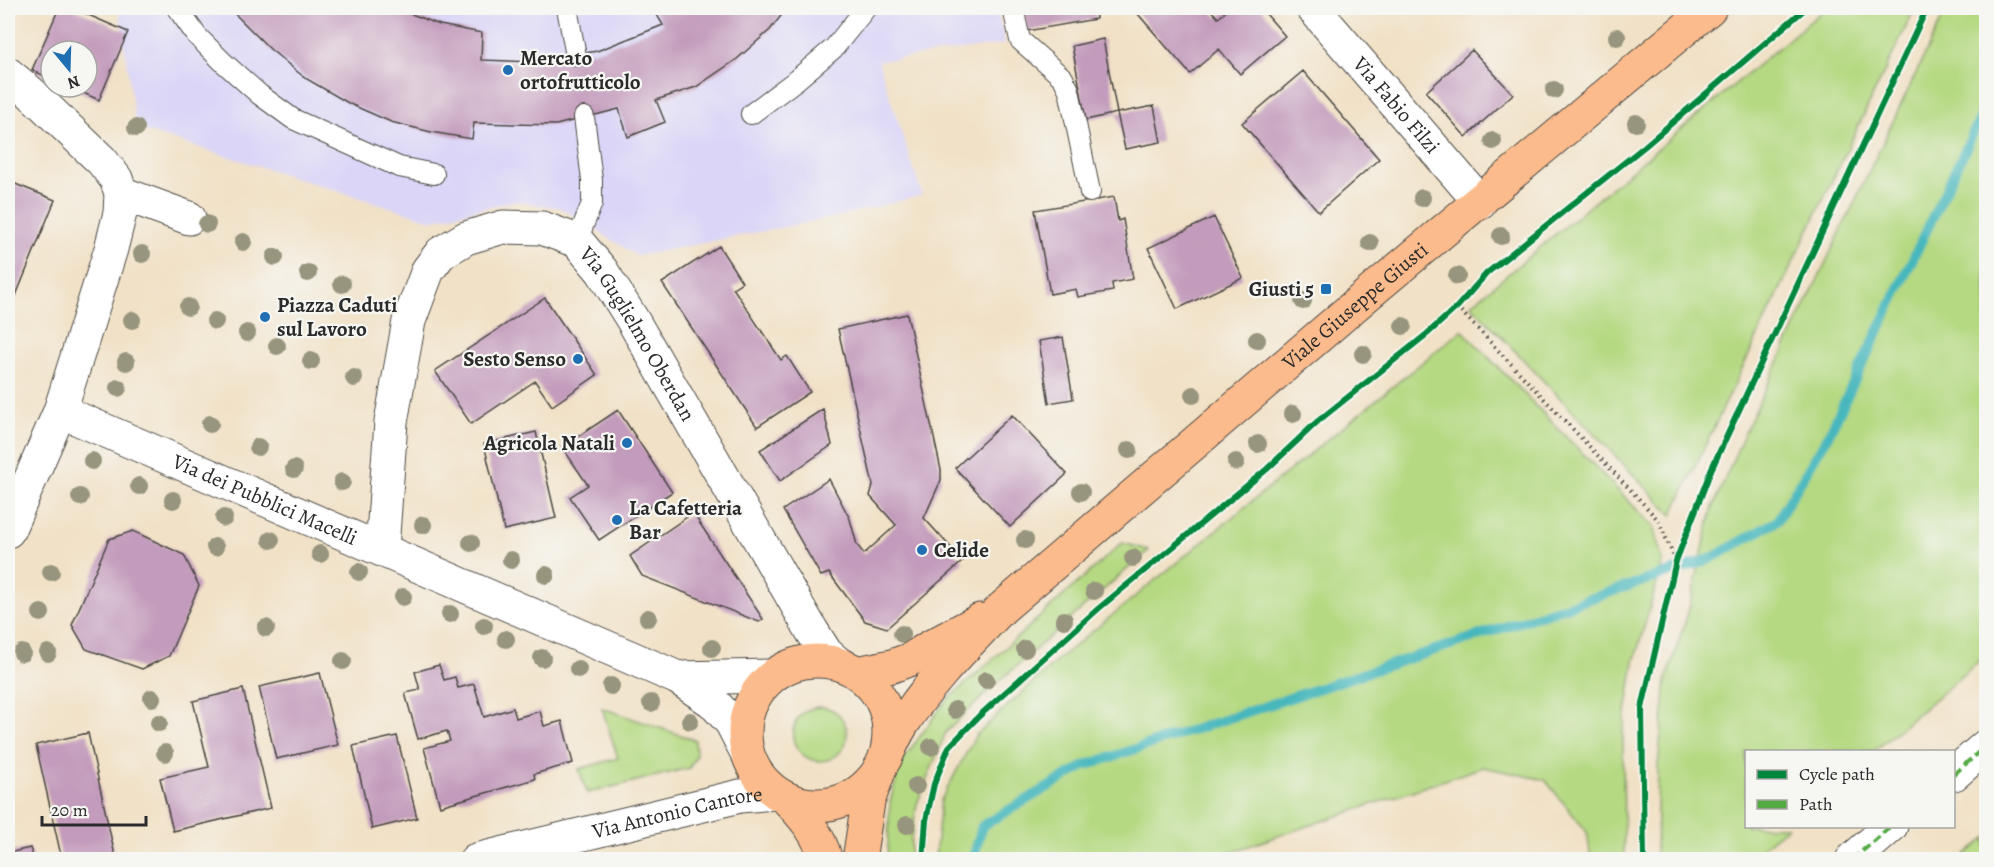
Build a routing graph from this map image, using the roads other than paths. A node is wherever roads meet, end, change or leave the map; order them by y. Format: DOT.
graph roads {
  1 [pos="177,8"];
  2 [pos="567,8"];
  3 [pos="866,8"];
  4 [pos="1012,8"];
  5 [pos="1312,8"];
  6 [pos="1710,8"];
  7 [pos="576,56"];
  8 [pos="19,84"];
  9 [pos="751,114"];
  10 [pos="584,117"];
  11 [pos="434,174"];
  12 [pos="1090,192"];
  13 [pos="121,193"];
  14 [pos="1480,201"];
  15 [pos="189,218"];
  16 [pos="578,241"];
  17 [pos="60,411"];
  18 [pos="8,531"];
  19 [pos="382,549"];
  20 [pos="1002,608"];
  21 [pos="848,669"];
  22 [pos="772,676"];
  23 [pos="678,678"];
  24 [pos="1986,746"];
  25 [pos="746,751"];
  26 [pos="882,764"];
  27 [pos="1955,772"];
  28 [pos="780,795"];
  29 [pos="1889,828"];
  30 [pos="476,860"];
  31 [pos="826,860"];
  32 [pos="859,860"];
  33 [pos="1852,860"];
  1 -- 11 [label="lane"];
  2 -- 7 [label="lane"];
  3 -- 9 [label="lane"];
  4 -- 12 [label="lane"];
  5 -- 14 [label="street, Via Fabio Filzi"];
  6 -- 14 [label="main road, Viale Giuseppe Giusti"];
  8 -- 13 [label="street"];
  10 -- 16 [label="lane"];
  13 -- 15 [label="street"];
  13 -- 17 [label="street"];
  14 -- 20 [label="main road, Viale Giuseppe Giusti"];
  16 -- 19 [label="street, Via Guglielmo Oberdan"];
  16 -- 21 [label="street, Via Guglielmo Oberdan"];
  17 -- 18 [label="street"];
  17 -- 19 [label="street, Via dei Pubblici Macelli"];
  19 -- 23 [label="street, Via dei Pubblici Macelli"];
  20 -- 21 [label="main road, Viale Giuseppe Giusti"];
  20 -- 26 [label="main road, Viale Giuseppe Giusti"];
  21 -- 22 [label="main road"];
  21 -- 26 [label="main road"];
  22 -- 23 [label="street, Via dei Pubblici Macelli"];
  22 -- 25 [label="main road"];
  23 -- 25 [label="street, Via dei Pubblici Macelli"];
  24 -- 27 [label="street"];
  25 -- 28 [label="main road"];
  26 -- 28 [label="main road"];
  26 -- 32 [label="main road"];
  28 -- 30 [label="street, Via Antonio Cantore"];
  28 -- 31 [label="main road"];
  29 -- 33 [label="street"];
}
